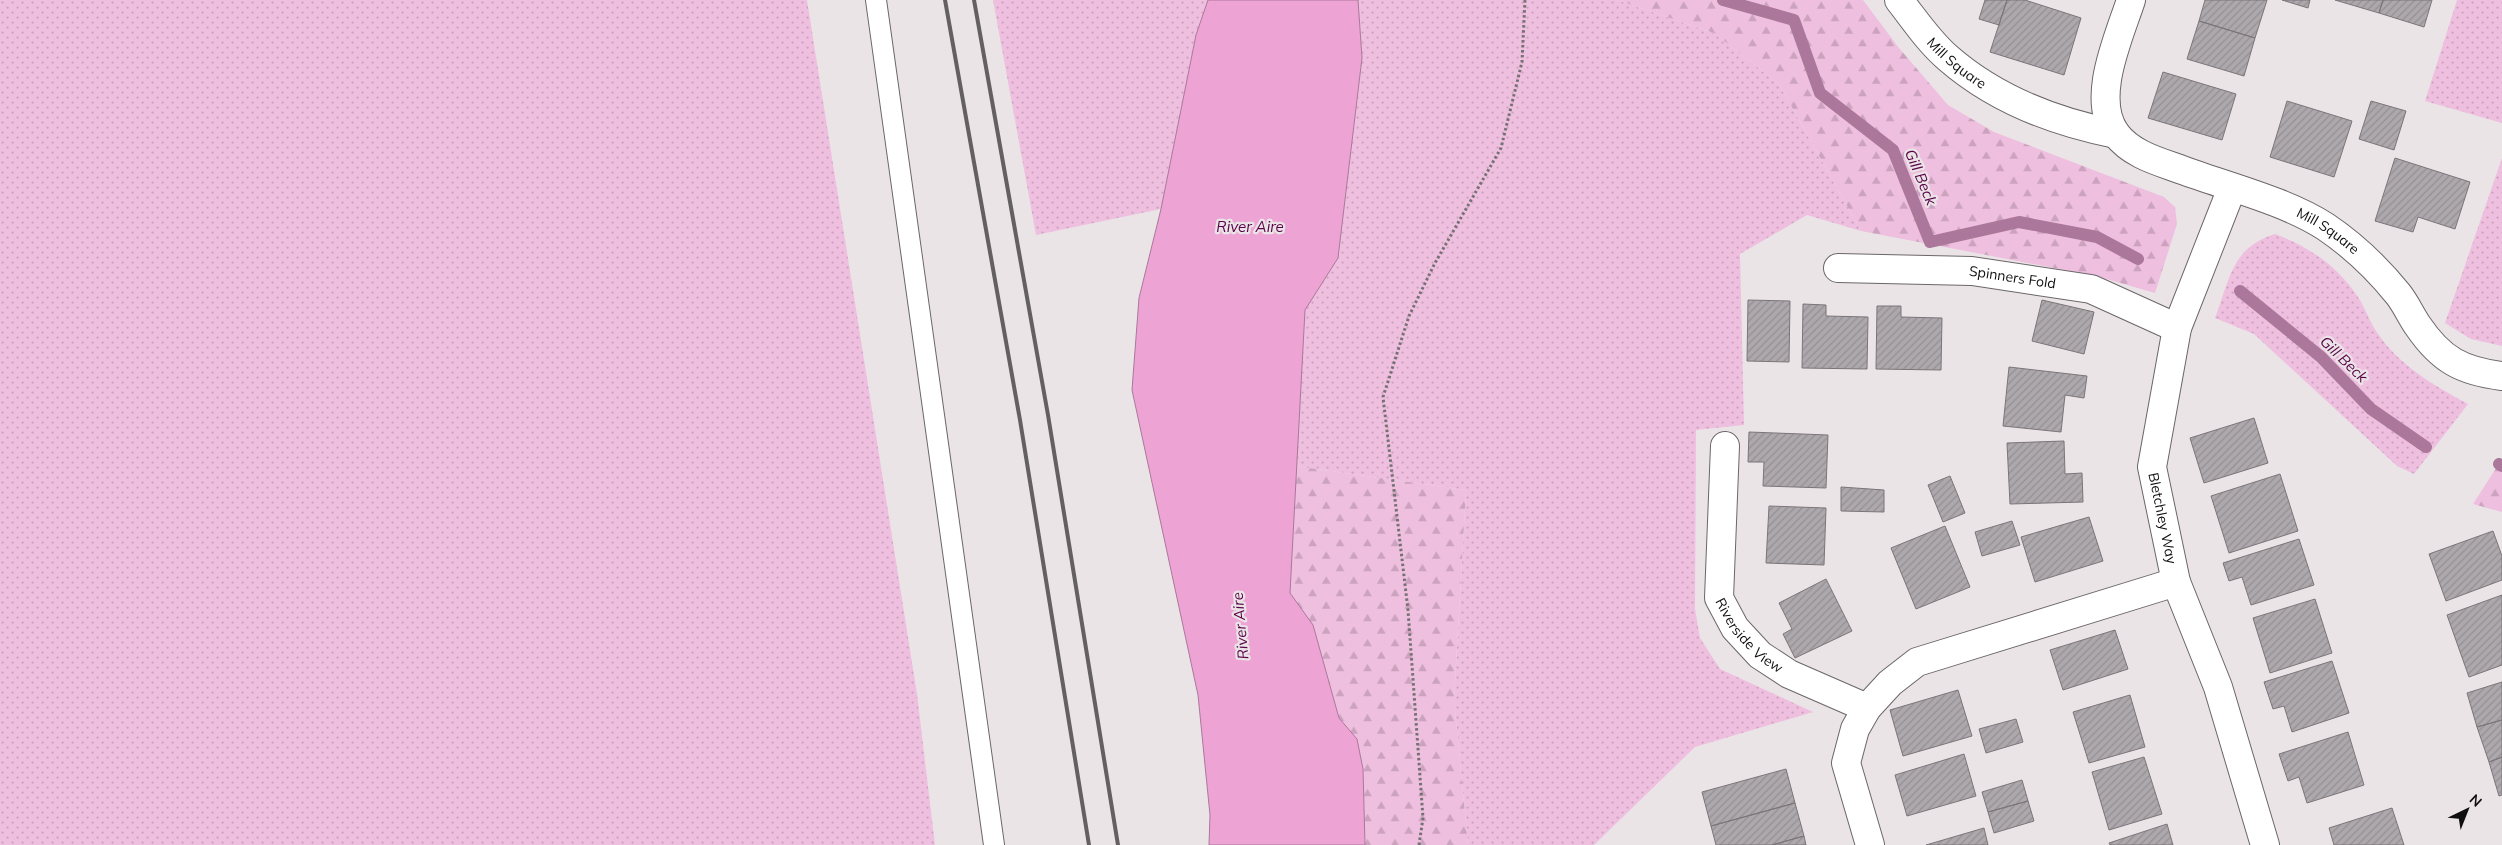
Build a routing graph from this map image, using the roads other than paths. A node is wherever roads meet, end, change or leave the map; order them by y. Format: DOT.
graph roads {
  1 [pos="876,0"];
  2 [pos="1899,0"];
  3 [pos="2131,0"];
  4 [pos="2116,134"];
  5 [pos="2232,188"];
  6 [pos="1838,268"];
  7 [pos="2177,328"];
  8 [pos="2502,376"];
  9 [pos="1725,446"];
  10 [pos="2176,582"];
  11 [pos="1868,708"];
  12 [pos="994,845"];
  13 [pos="1870,845"];
  14 [pos="2265,845"];
  1 -- 12 [label="lane"];
  2 -- 4 [label="street, Mill Square"];
  3 -- 4 [label="street, Mill Square"];
  4 -- 5 [label="street, Mill Square"];
  5 -- 7 [label="street, Bletchley Way"];
  5 -- 8 [label="street, Mill Square"];
  6 -- 7 [label="street, Spinners Fold"];
  7 -- 10 [label="street, Bletchley Way"];
  9 -- 11 [label="street, Riverside View"];
  10 -- 11 [label="street"];
  10 -- 14 [label="street, Bletchley Way"];
  11 -- 13 [label="street"];
}
